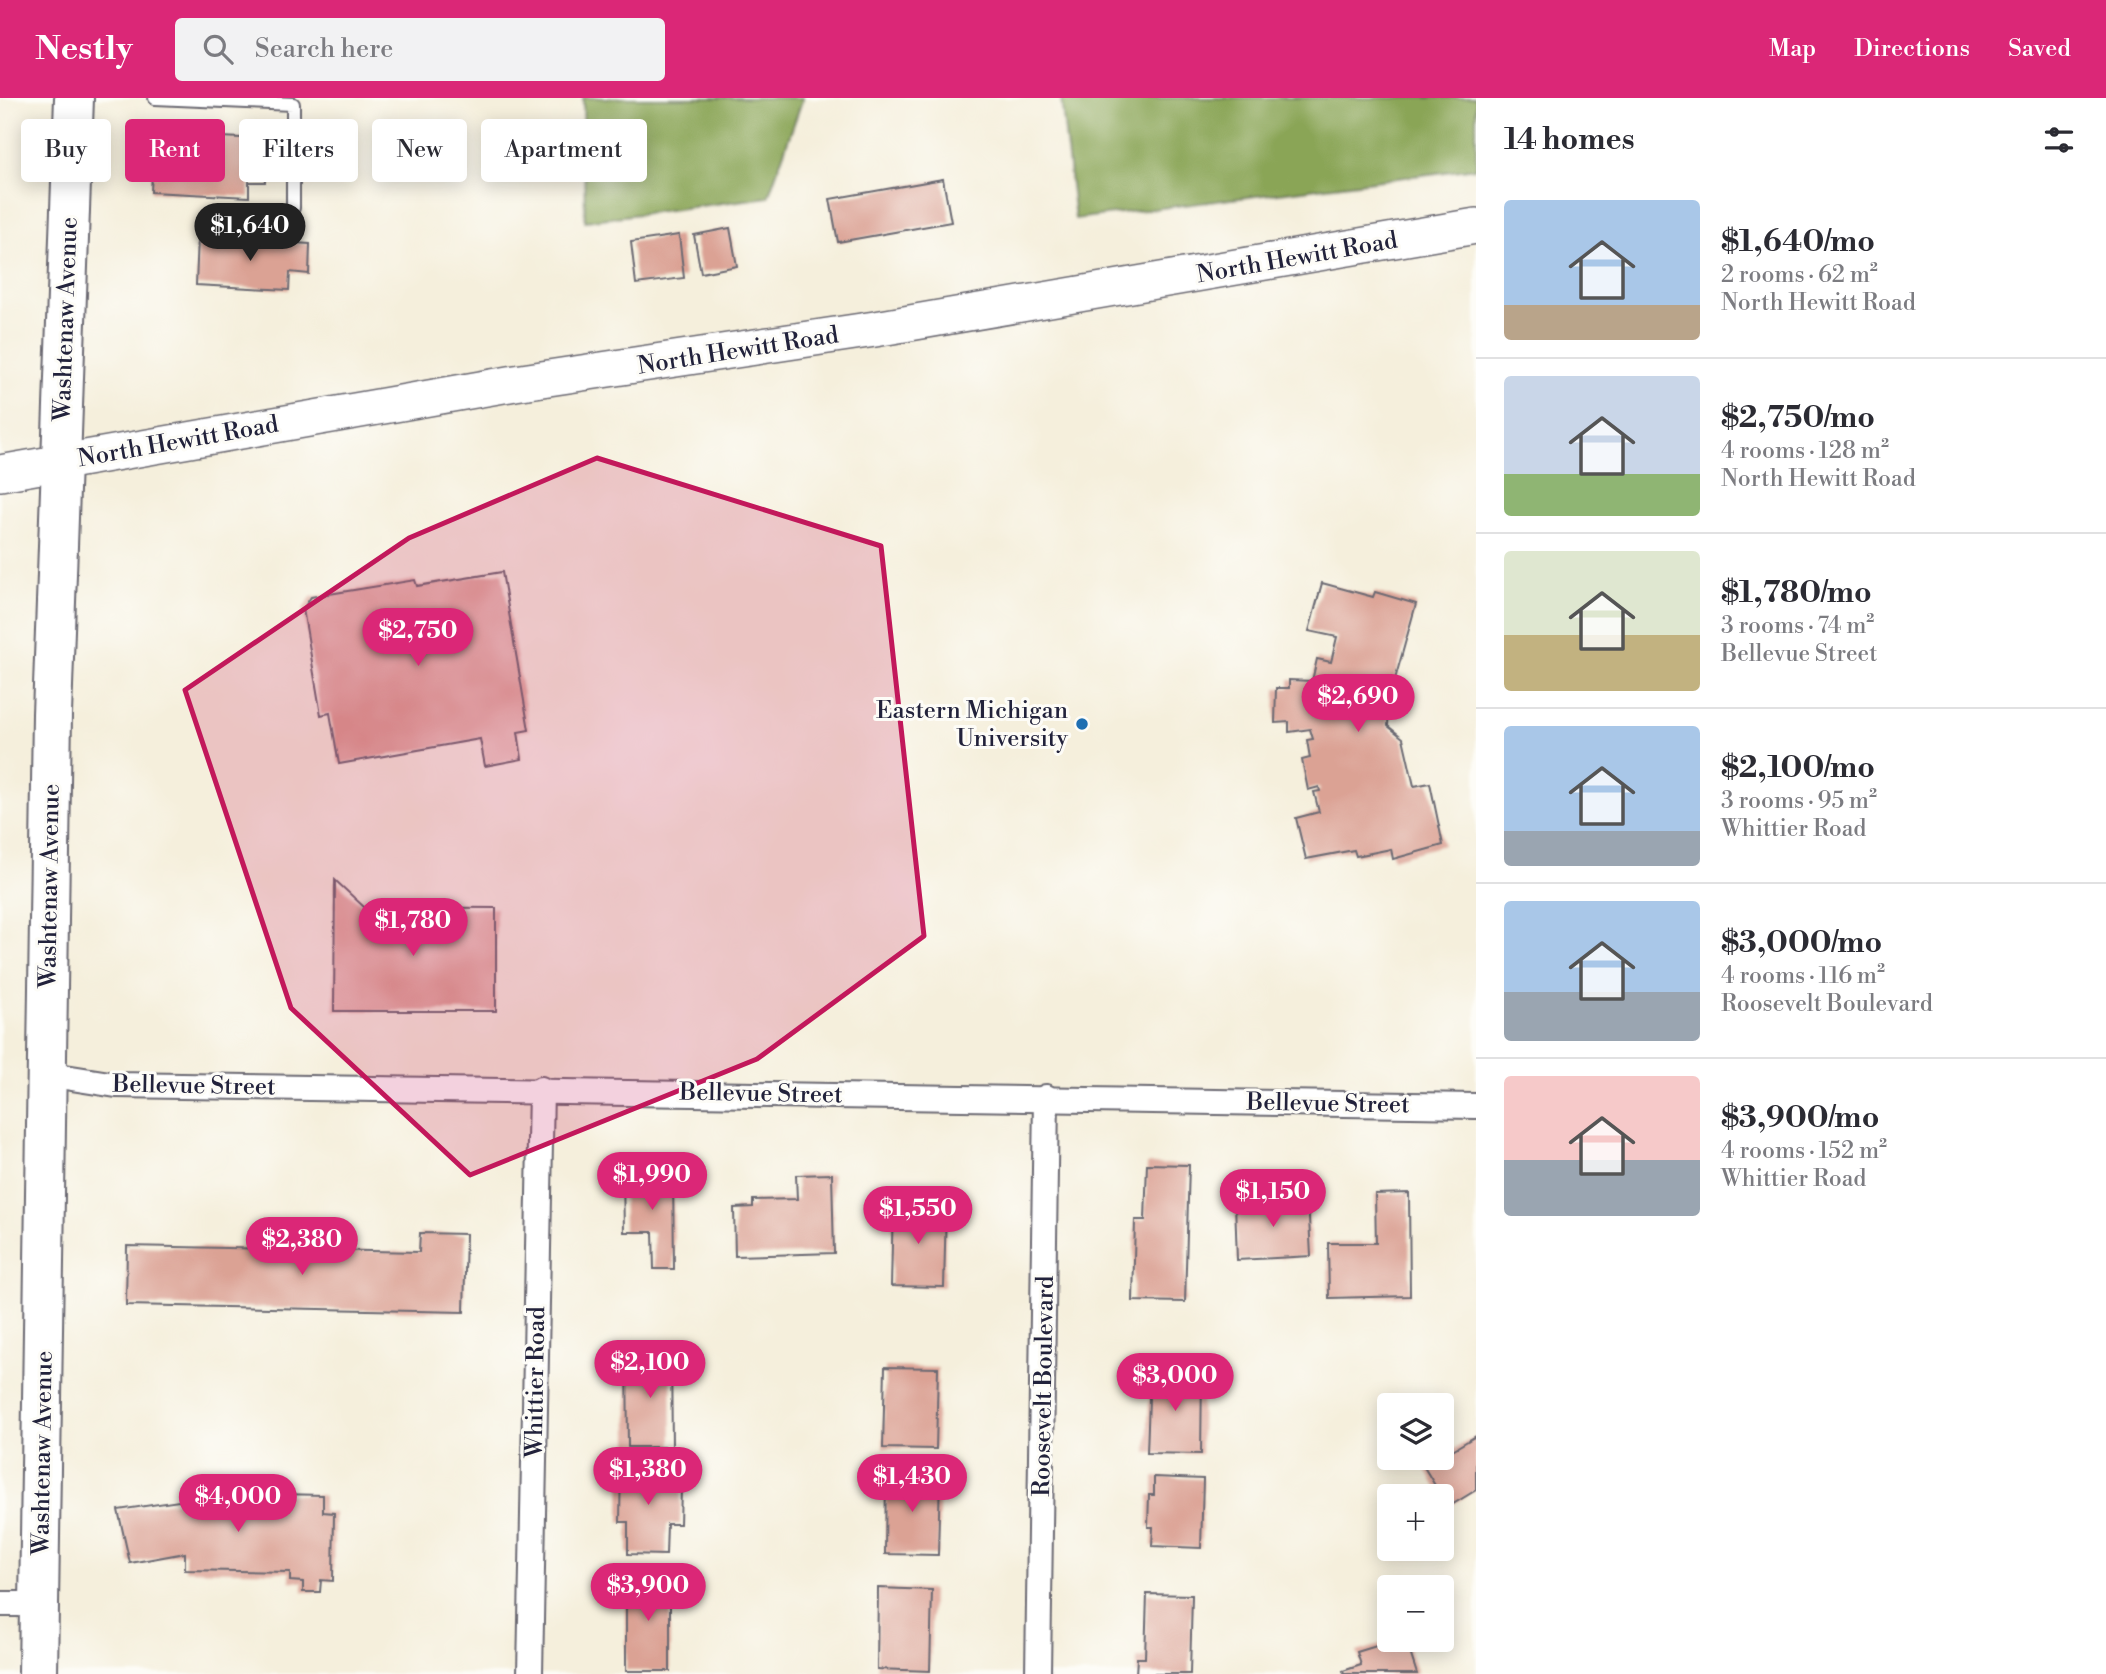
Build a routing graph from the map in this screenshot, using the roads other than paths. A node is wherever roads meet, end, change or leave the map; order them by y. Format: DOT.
graph roads {
  1 [pos="74,98"];
  2 [pos="155,98"];
  3 [pos="293,208"];
  4 [pos="1476,226"];
  5 [pos="60,461"];
  6 [pos="0,473"];
  7 [pos="47,1074"];
  8 [pos="541,1089"];
  9 [pos="1046,1097"];
  10 [pos="1476,1105"];
  11 [pos="0,1604"];
  12 [pos="39,1604"];
  13 [pos="38,1674"];
  14 [pos="530,1674"];
  15 [pos="1038,1674"];
  1 -- 5 [label="main road, Washtenaw Avenue"];
  2 -- 3 [label="lane"];
  4 -- 5 [label="main road, North Hewitt Road"];
  5 -- 6 [label="main road, North Hewitt Road"];
  5 -- 7 [label="main road, Washtenaw Avenue"];
  7 -- 8 [label="street, Bellevue Street"];
  7 -- 12 [label="main road, Washtenaw Avenue"];
  8 -- 9 [label="street, Bellevue Street"];
  8 -- 14 [label="street, Whittier Road"];
  9 -- 10 [label="street, Bellevue Street"];
  9 -- 15 [label="street, Roosevelt Boulevard"];
  11 -- 12 [label="street"];
  12 -- 13 [label="main road, Washtenaw Avenue"];
}
